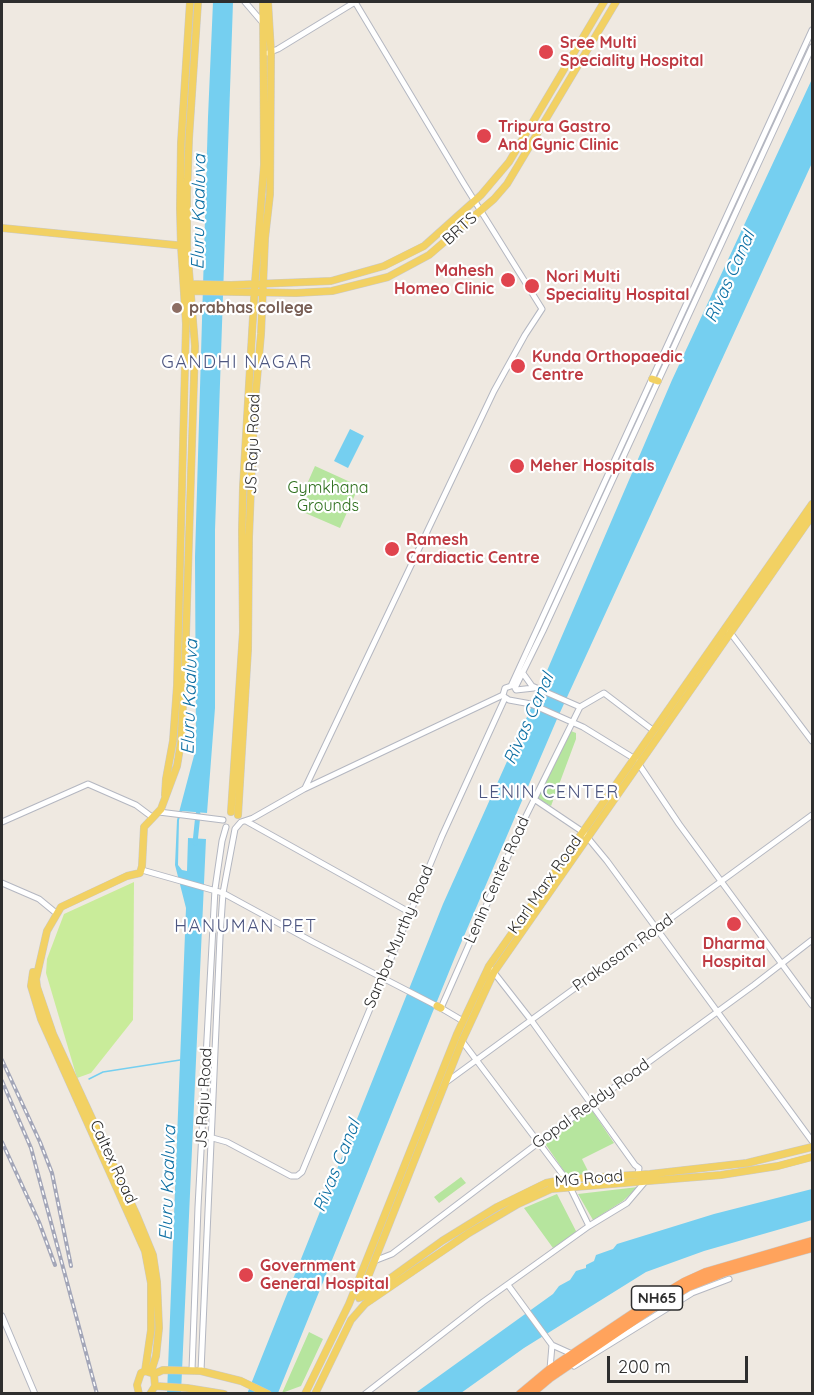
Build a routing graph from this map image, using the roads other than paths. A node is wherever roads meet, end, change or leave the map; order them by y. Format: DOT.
graph roads {
  1 [pos="190,2"];
  2 [pos="198,2"];
  3 [pos="245,2"];
  4 [pos="263,2"];
  5 [pos="268,2"];
  6 [pos="355,2"];
  7 [pos="604,2"];
  8 [pos="615,2"];
  9 [pos="263,24"];
  10 [pos="813,30"];
  11 [pos="813,46"];
  12 [pos="267,53"];
  13 [pos="476,200"];
  14 [pos="482,210"];
  15 [pos="2,228"];
  16 [pos="184,246"];
  17 [pos="263,282"];
  18 [pos="255,283"];
  19 [pos="188,288"];
  20 [pos="231,288"];
  21 [pos="258,292"];
  22 [pos="655,380"];
  23 [pos="813,504"];
  24 [pos="813,516"];
  25 [pos="728,630"];
  26 [pos="522,672"];
  27 [pos="514,688"];
  28 [pos="537,689"];
  29 [pos="504,697"];
  30 [pos="513,699"];
  31 [pos="580,707"];
  32 [pos="572,721"];
  33 [pos="654,731"];
  34 [pos="813,741"];
  35 [pos="635,759"];
  36 [pos="640,766"];
  37 [pos="304,789"];
  38 [pos="534,799"];
  39 [pos="159,812"];
  40 [pos="813,815"];
  41 [pos="152,817"];
  42 [pos="239,817"];
  43 [pos="223,820"];
  44 [pos="2,822"];
  45 [pos="226,827"];
  46 [pos="235,829"];
  47 [pos="583,832"];
  48 [pos="589,838"];
  49 [pos="142,870"];
  50 [pos="722,881"];
  51 [pos="2,883"];
  52 [pos="215,889"];
  53 [pos="223,893"];
  54 [pos="409,912"];
  55 [pos="56,913"];
  56 [pos="657,928"];
  57 [pos="813,940"];
  58 [pos="783,963"];
  59 [pos="491,969"];
  60 [pos="382,977"];
  61 [pos="813,1005"];
  62 [pos="439,1007"];
  63 [pos="719,1011"];
  64 [pos="531,1020"];
  65 [pos="466,1023"];
  66 [pos="462,1041"];
  67 [pos="477,1061"];
  68 [pos="447,1082"];
  69 [pos="434,1091"];
  70 [pos="593,1105"];
  71 [pos="202,1135"];
  72 [pos="211,1137"];
  73 [pos="813,1141"];
  74 [pos="538,1143"];
  75 [pos="813,1147"];
  76 [pos="813,1157"];
  77 [pos="639,1171"];
  78 [pos="568,1183"];
  79 [pos="644,1183"];
  80 [pos="589,1226"];
  81 [pos="813,1241"];
  82 [pos="813,1248"];
  83 [pos="370,1262"];
  84 [pos="729,1279"];
  85 [pos="392,1282"];
  86 [pos="508,1285"];
  87 [pos="360,1297"];
  88 [pos="349,1304"];
  89 [pos="365,1304"];
  90 [pos="2,1316"];
  91 [pos="552,1346"];
  92 [pos="572,1354"];
  93 [pos="550,1369"];
  94 [pos="190,1370"];
  95 [pos="201,1371"];
  96 [pos="150,1372"];
  97 [pos="158,1386"];
  98 [pos="307,1390"];
  99 [pos="140,1393"];
  100 [pos="34,1394"];
  101 [pos="150,1394"];
  102 [pos="224,1394"];
  103 [pos="268,1394"];
  104 [pos="300,1394"];
  105 [pos="315,1394"];
  106 [pos="365,1394"];
  107 [pos="520,1394"];
  108 [pos="531,1394"];
  109 [pos="538,1394"];
  1 -- 16 [label="main road"];
  2 -- 16 [label="main road"];
  3 -- 9 [label="street"];
  4 -- 9 [label="main road, JS Raju Road"];
  5 -- 12 [label="main road, JS Raju Road"];
  6 -- 12 [label="street"];
  6 -- 13 [label="street"];
  7 -- 13 [label="main road, BRTS"];
  8 -- 14 [label="main road, BRTS"];
  9 -- 12 [label="main road, JS Raju Road"];
  10 -- 22 [label="street"];
  11 -- 22 [label="street"];
  12 -- 17 [label="main road, JS Raju Road"];
  12 -- 18 [label="main road, JS Raju Road"];
  13 -- 14 [label="street"];
  13 -- 17 [label="main road, BRTS"];
  14 -- 21 [label="main road, BRTS"];
  14 -- 37 [label="street"];
  15 -- 16 [label="main road"];
  16 -- 19 [label="main road"];
  17 -- 18 [label="main road, BRTS"];
  17 -- 21 [label="main road, JS Raju Road"];
  18 -- 20 [label="main road, BRTS"];
  18 -- 21 [label="main road, JS Raju Road"];
  19 -- 20 [label="main road, BRTS"];
  19 -- 39 [label="main road"];
  20 -- 21 [label="main road, BRTS"];
  21 -- 42 [label="main road, JS Raju Road"];
  22 -- 26 [label="street"];
  22 -- 27 [label="street"];
  23 -- 25 [label="main road, Karl Marx Road"];
  24 -- 25 [label="main road, Karl Marx Road"];
  25 -- 33 [label="main road, Karl Marx Road"];
  25 -- 34 [label="street"];
  25 -- 36 [label="main road, Karl Marx Road"];
  26 -- 27 [label="street"];
  26 -- 28 [label="street"];
  27 -- 28 [label="street"];
  27 -- 29 [label="street"];
  27 -- 30 [label="street"];
  28 -- 31 [label="street"];
  29 -- 30 [label="street"];
  29 -- 37 [label="street"];
  29 -- 54 [label="street, Samba Murthy Road"];
  30 -- 32 [label="street"];
  31 -- 32 [label="street, Lenin Center Road"];
  31 -- 33 [label="street"];
  32 -- 35 [label="street"];
  32 -- 38 [label="street, Lenin Center Road"];
  33 -- 35 [label="main road, Karl Marx Road"];
  35 -- 47 [label="main road, Karl Marx Road"];
  36 -- 48 [label="main road, Karl Marx Road"];
  36 -- 50 [label="street"];
  37 -- 42 [label="street"];
  38 -- 47 [label="street"];
  38 -- 62 [label="street, Lenin Center Road"];
  39 -- 41 [label="main road"];
  39 -- 43 [label="street"];
  40 -- 50 [label="street, Prakasam Road"];
  41 -- 44 [label="street"];
  41 -- 49 [label="main road"];
  42 -- 43 [label="street"];
  42 -- 46 [label="street"];
  42 -- 54 [label="street"];
  43 -- 45 [label="street"];
  45 -- 46 [label="street"];
  45 -- 52 [label="street, JS Raju Road"];
  46 -- 53 [label="street, JS Raju Road"];
  47 -- 48 [label="street"];
  47 -- 59 [label="main road, Karl Marx Road"];
  48 -- 56 [label="street"];
  48 -- 59 [label="main road, Karl Marx Road"];
  49 -- 52 [label="street"];
  49 -- 55 [label="main road"];
  50 -- 56 [label="street, Prakasam Road"];
  50 -- 58 [label="street"];
  51 -- 55 [label="street"];
  52 -- 53 [label="street"];
  52 -- 71 [label="street, JS Raju Road"];
  53 -- 60 [label="street"];
  53 -- 72 [label="street, JS Raju Road"];
  54 -- 60 [label="street, Samba Murthy Road"];
  55 -- 96 [label="main road, Caltex Road"];
  56 -- 63 [label="street"];
  56 -- 64 [label="street, Prakasam Road"];
  57 -- 58 [label="street, Gopal Reddy Road"];
  58 -- 61 [label="street"];
  58 -- 63 [label="street, Gopal Reddy Road"];
  59 -- 64 [label="street"];
  59 -- 65 [label="main road, Karl Marx Road"];
  60 -- 62 [label="street"];
  60 -- 72 [label="street, Samba Murthy Road"];
  62 -- 65 [label="street"];
  63 -- 70 [label="street, Gopal Reddy Road"];
  63 -- 73 [label="street"];
  64 -- 67 [label="street, Prakasam Road"];
  64 -- 70 [label="street"];
  65 -- 66 [label="main road, Karl Marx Road"];
  65 -- 69 [label="main road, Karl Marx Road"];
  66 -- 67 [label="street"];
  66 -- 68 [label="main road, Karl Marx Road"];
  67 -- 68 [label="street, Prakasam Road"];
  67 -- 74 [label="street"];
  68 -- 69 [label="street, Prakasam Road"];
  68 -- 83 [label="main road, Karl Marx Road"];
  69 -- 83 [label="main road, Karl Marx Road"];
  70 -- 74 [label="street, Gopal Reddy Road"];
  70 -- 77 [label="street"];
  71 -- 72 [label="street"];
  71 -- 94 [label="street, JS Raju Road"];
  72 -- 95 [label="street, JS Raju Road"];
  74 -- 78 [label="street"];
  74 -- 83 [label="street, Gopal Reddy Road"];
  75 -- 77 [label="main road, MG Road"];
  76 -- 79 [label="main road, MG Road"];
  77 -- 78 [label="main road, MG Road"];
  78 -- 79 [label="main road, MG Road"];
  78 -- 80 [label="street"];
  78 -- 85 [label="main road, MG Road"];
  79 -- 80 [label="street"];
  80 -- 86 [label="street"];
  81 -- 92 [label="highway, NH65"];
  82 -- 108 [label="highway, NH65"];
  83 -- 87 [label="main road, Karl Marx Road"];
  83 -- 88 [label="main road, Karl Marx Road"];
  84 -- 109 [label="street"];
  85 -- 87 [label="main road, MG Road"];
  85 -- 89 [label="main road, MG Road"];
  86 -- 91 [label="street"];
  86 -- 106 [label="street"];
  87 -- 88 [label="main road, MG Road"];
  87 -- 89 [label="main road"];
  88 -- 98 [label="main road, Karl Marx Road"];
  89 -- 105 [label="main road"];
  90 -- 100 [label="street"];
  91 -- 92 [label="street"];
  91 -- 93 [label="street"];
  92 -- 93 [label="highway, NH65"];
  93 -- 107 [label="highway, NH65"];
  94 -- 95 [label="main road"];
  94 -- 96 [label="main road"];
  95 -- 103 [label="main road"];
  96 -- 97 [label="main road"];
  96 -- 99 [label="main road"];
  97 -- 101 [label="main road"];
  97 -- 102 [label="main road"];
  98 -- 104 [label="main road"];
}
